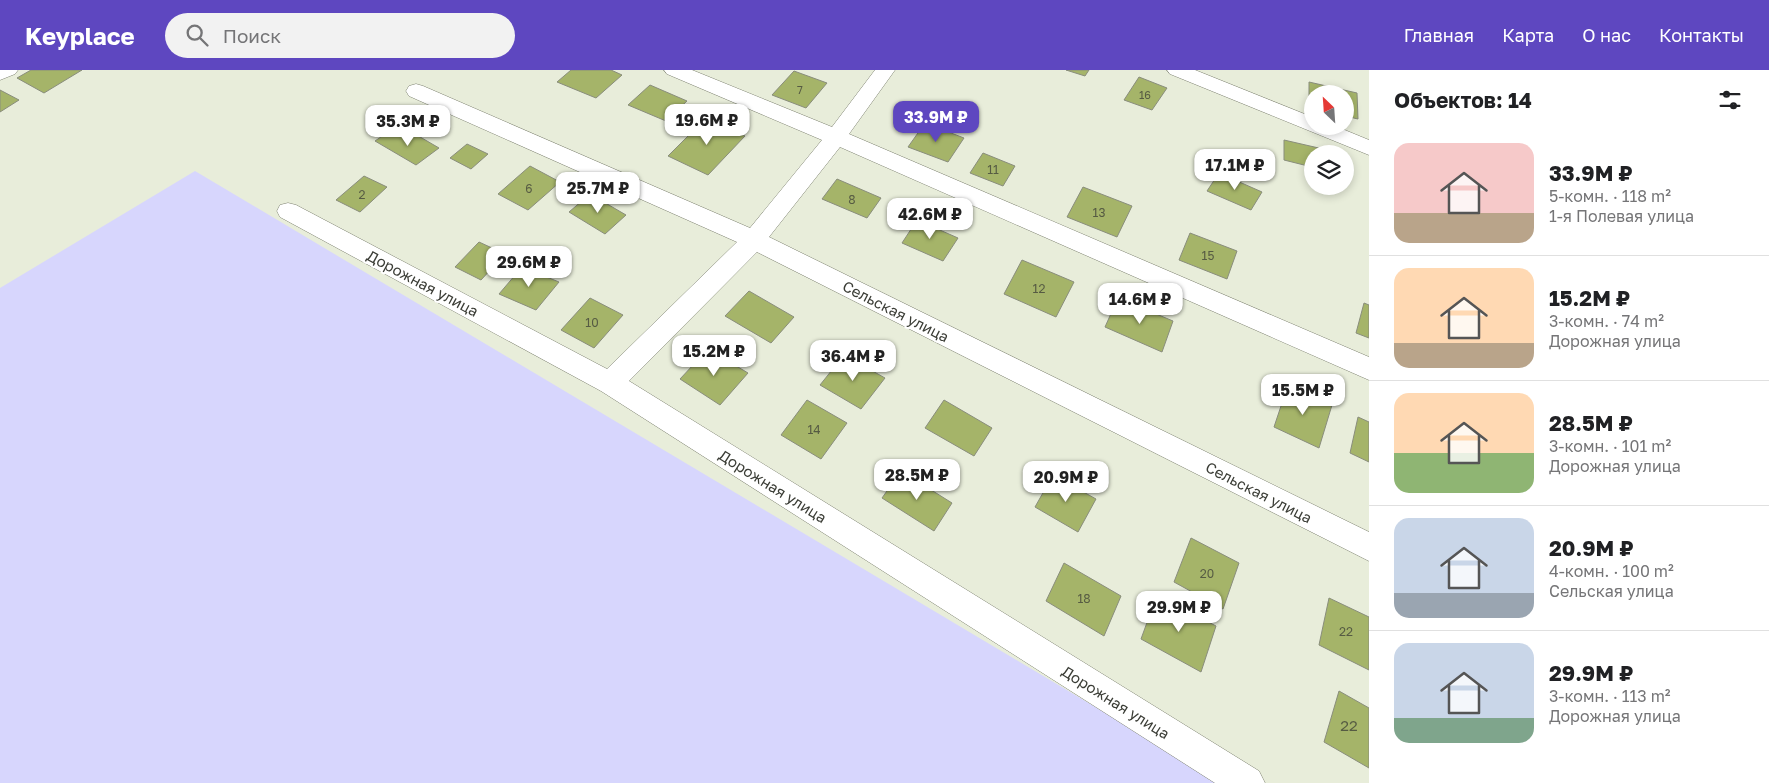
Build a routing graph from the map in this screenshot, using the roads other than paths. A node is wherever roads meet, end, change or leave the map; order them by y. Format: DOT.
graph roads {
  1 [pos="8,70"];
  2 [pos="674,70"];
  3 [pos="885,70"];
  4 [pos="1177,70"];
  5 [pos="0,74"];
  6 [pos="416,91"];
  7 [pos="1304,122"];
  8 [pos="1336,135"];
  9 [pos="836,137"];
  10 [pos="1369,148"];
  11 [pos="288,211"];
  12 [pos="754,240"];
  13 [pos="1369,369"];
  14 [pos="610,383"];
  15 [pos="1369,547"];
  16 [pos="1247,783"];
  1 -- 5 [label="street"];
  2 -- 9 [label="street"];
  3 -- 9 [label="street"];
  4 -- 7 [label="street"];
  6 -- 12 [label="street, Сельская улица"];
  8 -- 10 [label="street"];
  9 -- 12 [label="street"];
  9 -- 13 [label="street"];
  11 -- 14 [label="street, Дорожная улица"];
  12 -- 14 [label="street"];
  12 -- 15 [label="street, Сельская улица"];
  14 -- 16 [label="street, Дорожная улица"];
}
